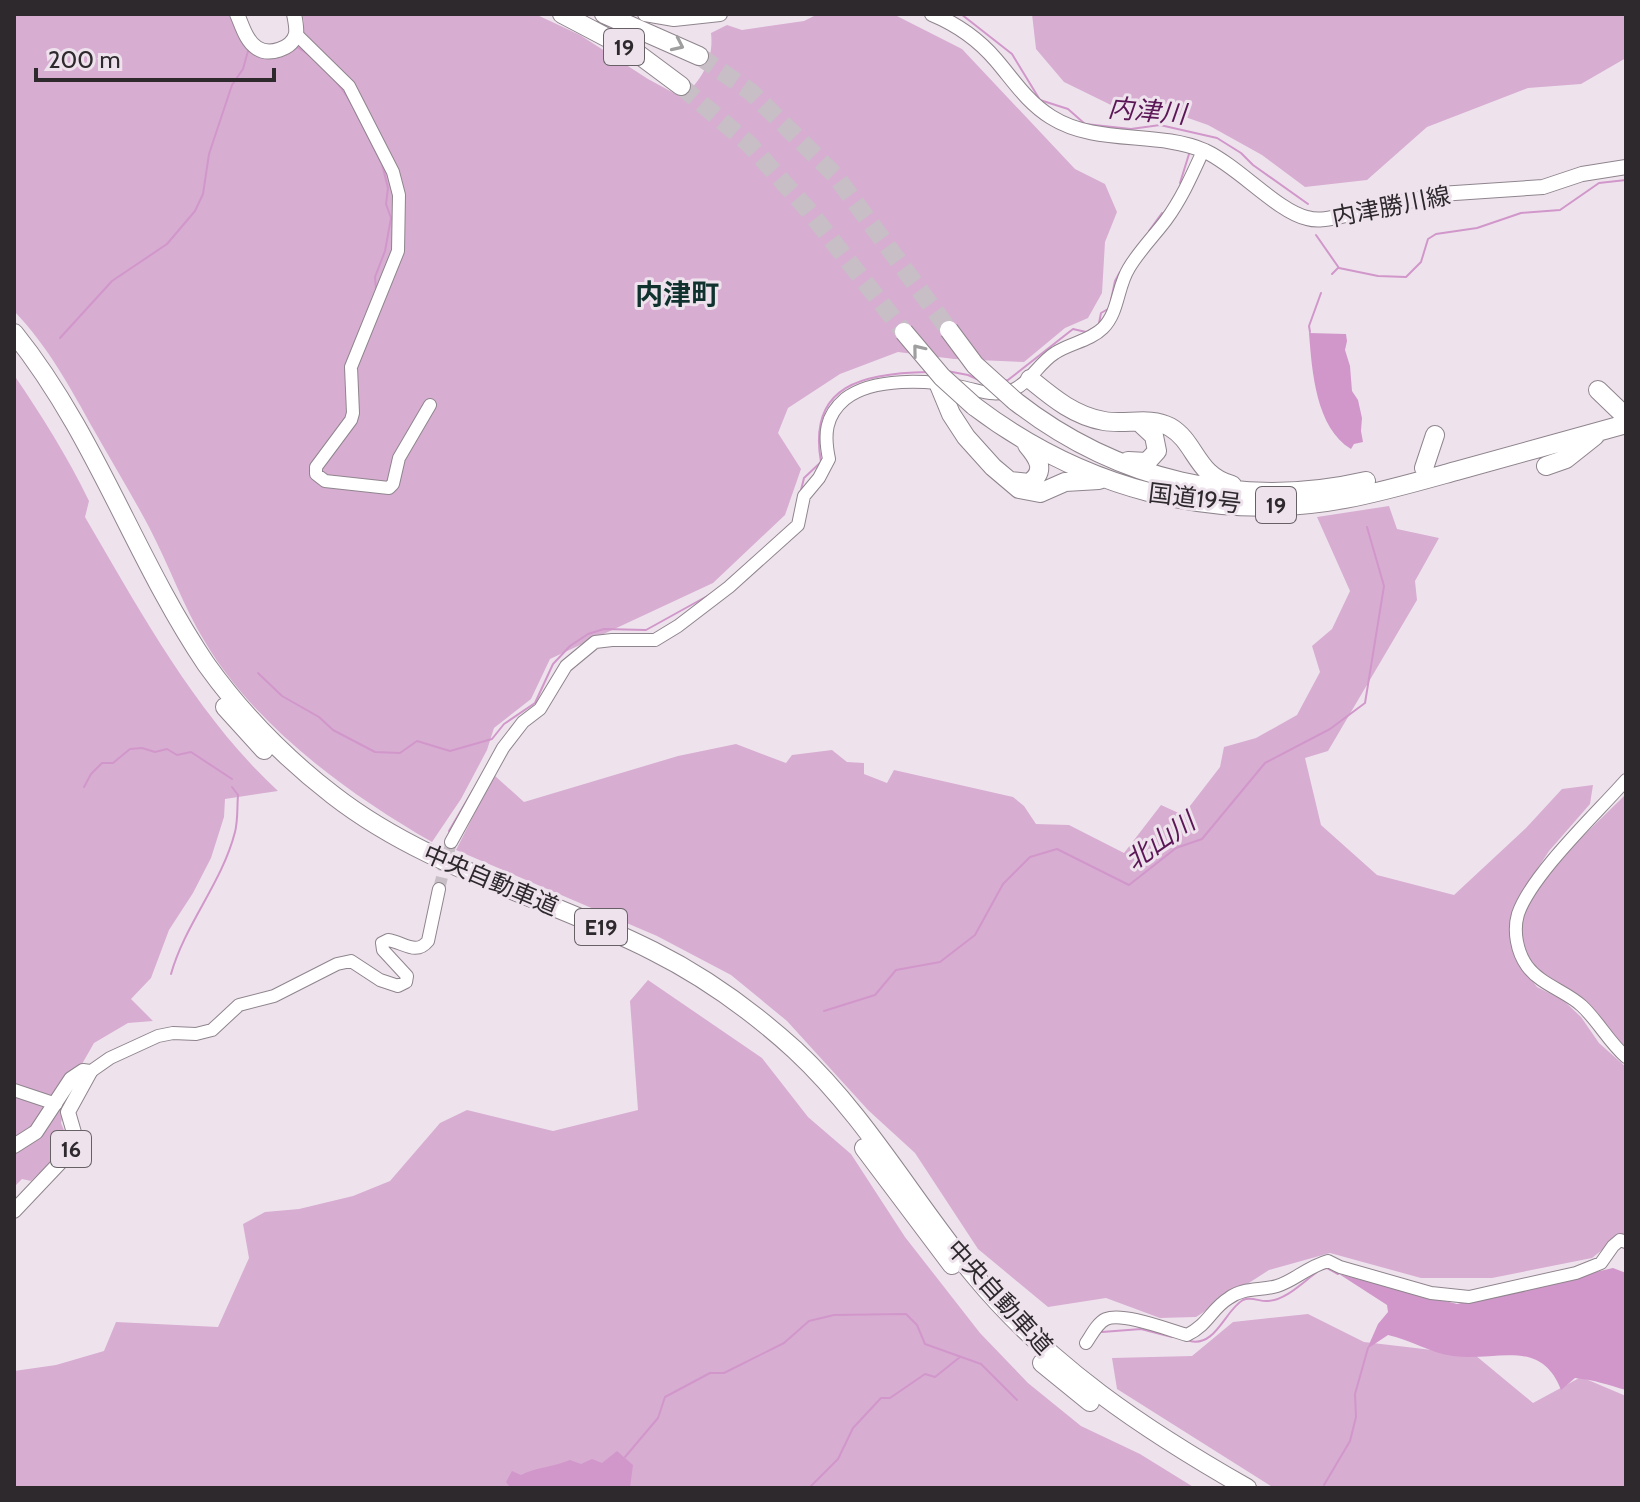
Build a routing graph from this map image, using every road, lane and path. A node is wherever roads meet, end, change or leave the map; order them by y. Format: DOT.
graph roads {
  1 [pos="237,14"];
  2 [pos="294,14"];
  3 [pos="562,14"];
  4 [pos="604,14"];
  5 [pos="645,14"];
  6 [pos="720,14"];
  7 [pos="932,14"];
  8 [pos="296,34"];
  9 [pos="699,56"];
  10 [pos="681,86"];
  11 [pos="1203,151"];
  12 [pos="1626,167"];
  13 [pos="949,330"];
  14 [pos="904,332"];
  15 [pos="14,333"];
  16 [pos="14,351"];
  17 [pos="1030,379"];
  18 [pos="939,385"];
  19 [pos="1598,390"];
  20 [pos="430,405"];
  21 [pos="1626,418"];
  22 [pos="1139,422"];
  23 [pos="1600,431"];
  24 [pos="1435,435"];
  25 [pos="1023,441"];
  26 [pos="1105,457"];
  27 [pos="1546,466"];
  28 [pos="1424,468"];
  29 [pos="1008,480"];
  30 [pos="1103,480"];
  31 [pos="1387,489"];
  32 [pos="1265,493"];
  33 [pos="1410,501"];
  34 [pos="1626,780"];
  35 [pos="451,842"];
  36 [pos="439,889"];
  37 [pos="1626,1057"];
  38 [pos="90,1072"];
  39 [pos="14,1090"];
  40 [pos="56,1104"];
  41 [pos="14,1146"];
  42 [pos="14,1211"];
  43 [pos="1626,1242"];
  44 [pos="1086,1343"];
  45 [pos="1224,1488"];
  46 [pos="1247,1488"];
  1 -- 8 [label="main road"];
  2 -- 8 [label="main road"];
  3 -- 10 [label="highway, 19"];
  4 -- 9 [label="highway, 19, one-way"];
  5 -- 6 [label="main road"];
  7 -- 11 [label="main road, 内津勝川線"];
  8 -- 20 [label="street"];
  11 -- 12 [label="main road, 内津勝川線"];
  11 -- 17 [label="street"];
  13 -- 26 [label="highway, 国道19号 / 19, bridge"];
  25 -- 14 [label="highway, 国道19号 / 19, one-way, bridge"];
  15 -- 46 [label="highway, 中央自動車道 / E19"];
  16 -- 45 [label="highway, 中央自動車道 / E19"];
  17 -- 18 [label="street"];
  17 -- 22 [label="highway"];
  18 -- 29 [label="highway"];
  18 -- 35 [label="street"];
  19 -- 21 [label="highway"];
  21 -- 23 [label="highway, 国道19号 / 19"];
  21 -- 28 [label="highway, 国道19号 / 19"];
  22 -- 26 [label="highway"];
  22 -- 32 [label="highway"];
  23 -- 27 [label="highway"];
  23 -- 31 [label="highway, 国道19号 / 19"];
  24 -- 28 [label="highway"];
  25 -- 29 [label="highway"];
  25 -- 30 [label="highway, 国道19号 / 19"];
  26 -- 32 [label="highway, 国道19号 / 19"];
  28 -- 32 [label="highway, 国道19号 / 19"];
  29 -- 30 [label="highway"];
  30 -- 31 [label="highway, 国道19号 / 19"];
  31 -- 33 [label="highway"];
  34 -- 37 [label="street"];
  36 -- 38 [label="street"];
  38 -- 40 [label="main road, 16"];
  38 -- 42 [label="main road, 16"];
  39 -- 40 [label="street"];
  40 -- 41 [label="main road, 16"];
  43 -- 44 [label="street"];
}
